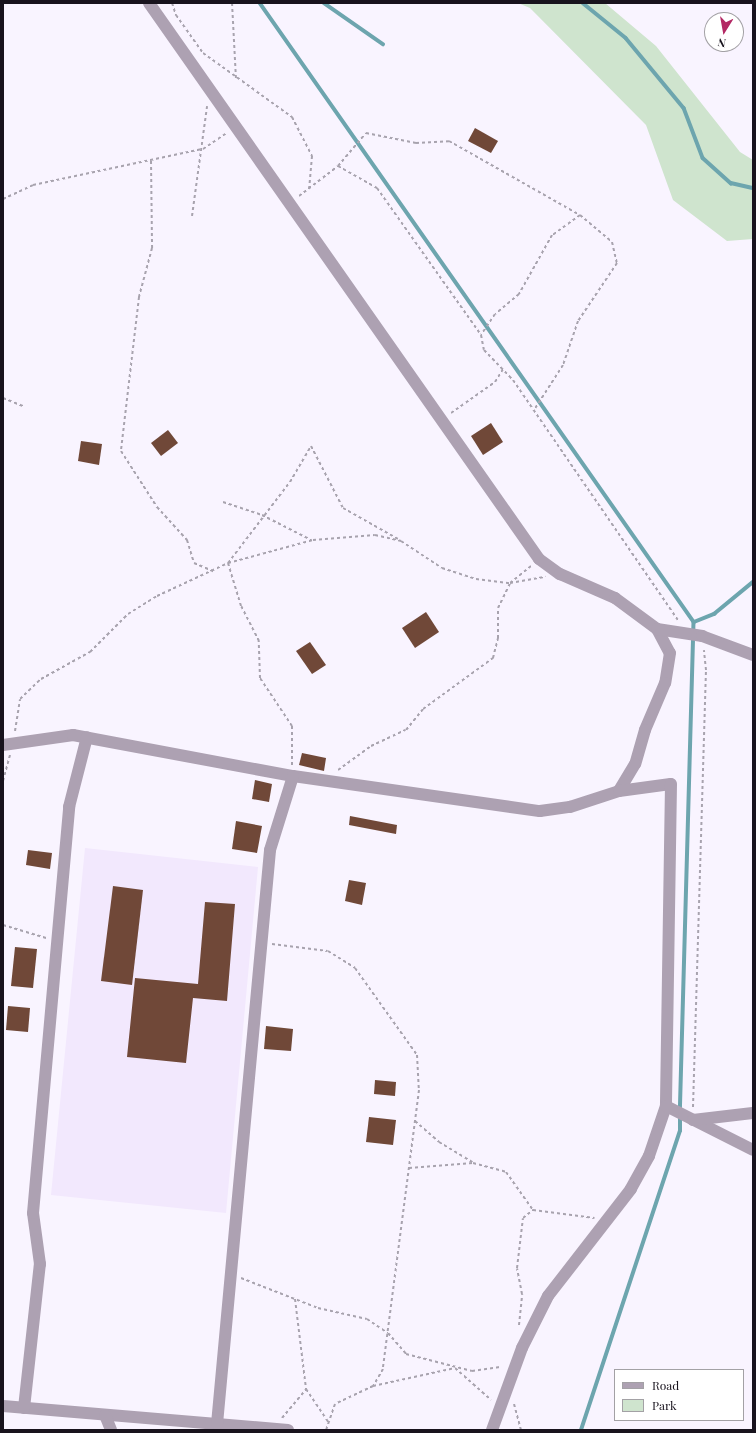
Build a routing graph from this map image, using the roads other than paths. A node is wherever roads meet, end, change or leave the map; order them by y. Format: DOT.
graph roads {
  1 [pos="149,3"];
  2 [pos="657,629"];
  3 [pos="753,655"];
  4 [pos="87,737"];
  5 [pos="8,745"];
  6 [pos="292,776"];
  7 [pos="619,791"];
  8 [pos="666,1106"];
  9 [pos="753,1113"];
  10 [pos="693,1120"];
  11 [pos="753,1150"];
  12 [pos="3,1406"];
  13 [pos="24,1408"];
  14 [pos="105,1415"];
  15 [pos="217,1424"];
  16 [pos="110,1430"];
  17 [pos="288,1430"];
  18 [pos="492,1430"];
  1 -- 2 [label="street"];
  2 -- 3 [label="street"];
  2 -- 7 [label="street"];
  4 -- 5 [label="street"];
  4 -- 6 [label="street"];
  4 -- 13 [label="street"];
  6 -- 7 [label="street"];
  6 -- 15 [label="street"];
  7 -- 8 [label="street"];
  8 -- 10 [label="street"];
  8 -- 18 [label="street"];
  9 -- 10 [label="street"];
  10 -- 11 [label="street"];
  12 -- 13 [label="street"];
  13 -- 14 [label="street"];
  14 -- 15 [label="street"];
  14 -- 16 [label="street"];
  15 -- 17 [label="street"];
}
